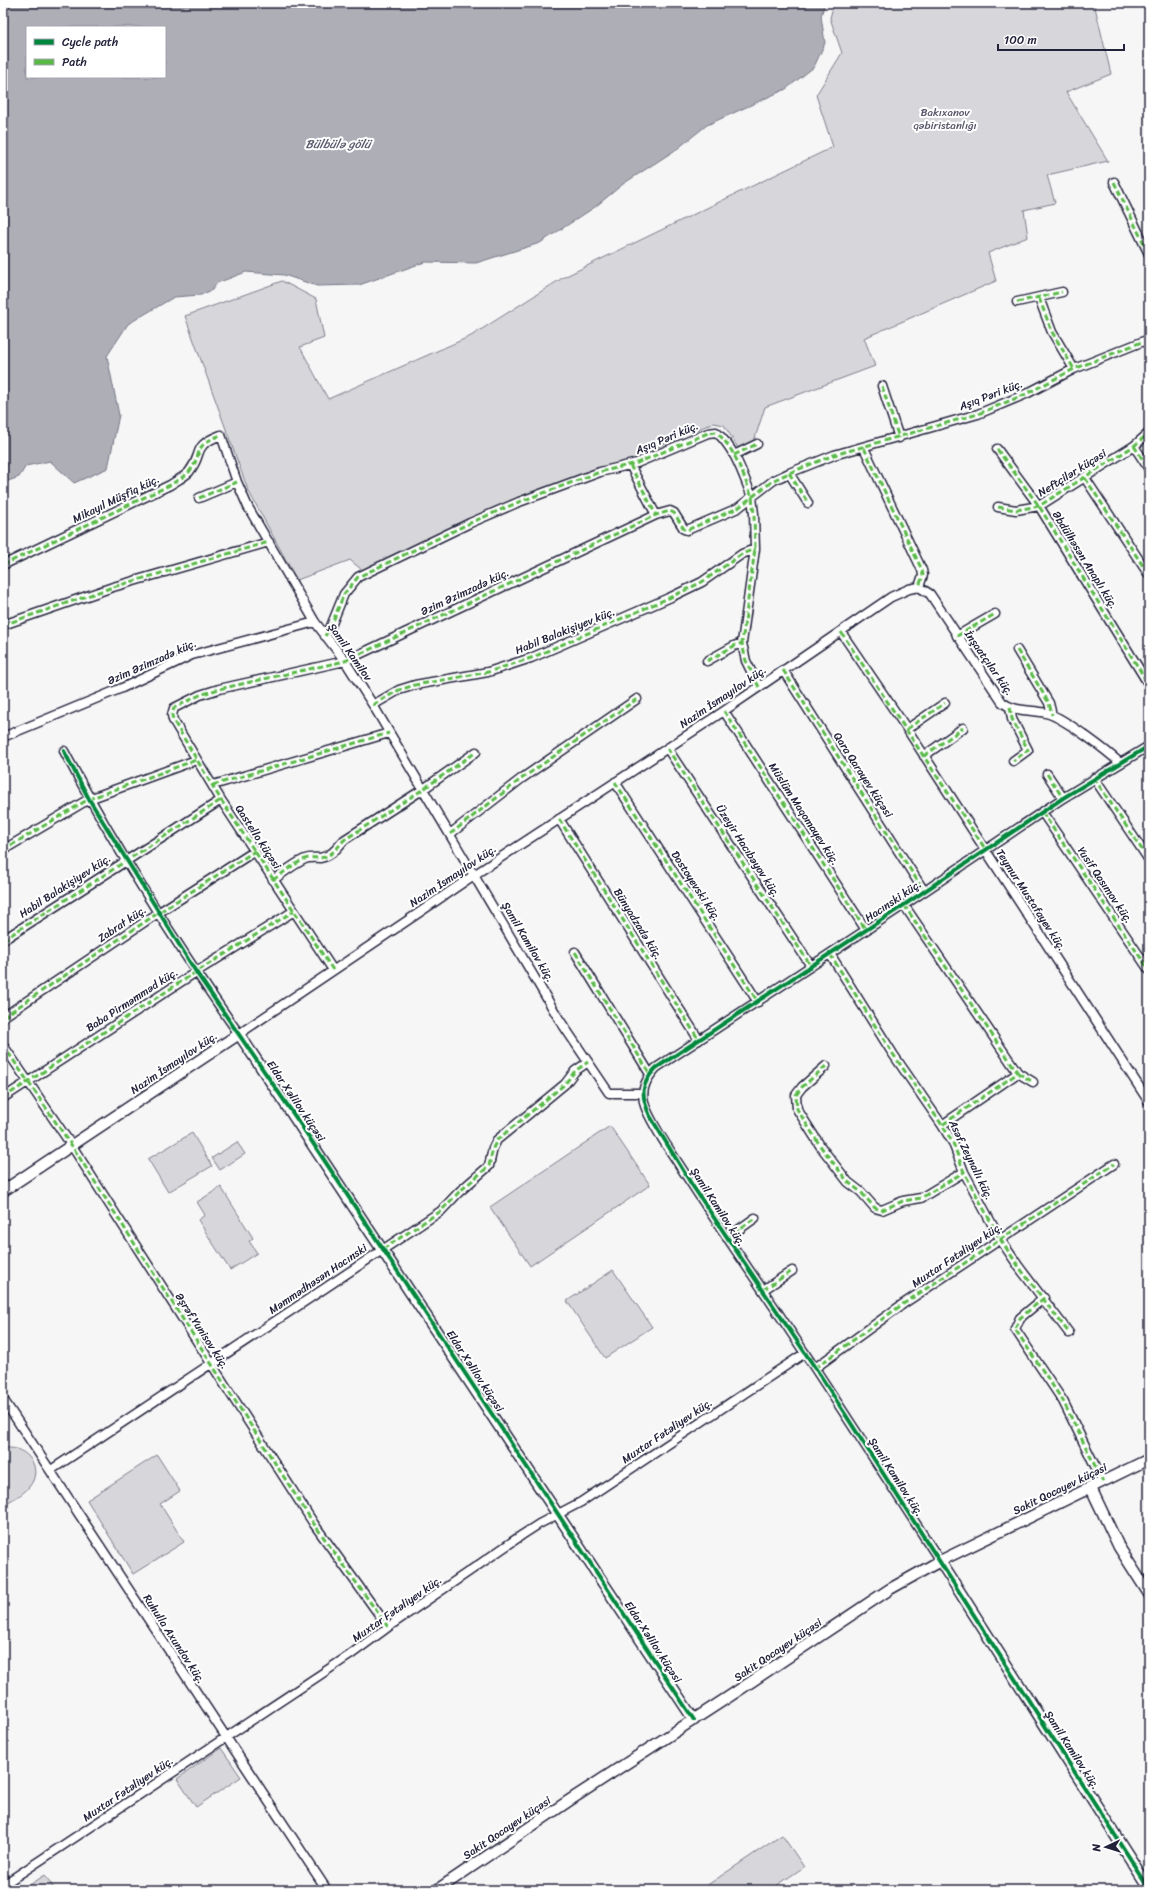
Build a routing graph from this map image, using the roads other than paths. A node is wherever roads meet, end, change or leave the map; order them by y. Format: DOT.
graph roads {
  1 [pos="1114,182"];
  2 [pos="1149,254"];
  3 [pos="1062,292"];
  4 [pos="1039,298"];
  5 [pos="1017,302"];
  6 [pos="1149,339"];
  7 [pos="1074,369"];
  8 [pos="882,386"];
  9 [pos="1149,433"];
  10 [pos="221,436"];
  11 [pos="899,438"];
  12 [pos="758,444"];
  13 [pos="1134,446"];
  14 [pos="864,448"];
  15 [pos="997,449"];
  16 [pos="734,455"];
  17 [pos="630,466"];
  18 [pos="1149,469"];
  19 [pos="789,473"];
  20 [pos="1085,478"];
  21 [pos="237,482"];
  22 [pos="752,497"];
  23 [pos="199,498"];
  24 [pos="808,503"];
  25 [pos="1039,506"];
  26 [pos="998,507"];
  27 [pos="656,515"];
  28 [pos="269,542"];
  29 [pos="755,550"];
  30 [pos="3,565"];
  31 [pos="1149,575"];
  32 [pos="919,587"];
  33 [pos="995,614"];
  34 [pos="315,622"];
  35 [pos="3,625"];
  36 [pos="841,632"];
  37 [pos="325,636"];
  38 [pos="957,636"];
  39 [pos="742,643"];
  40 [pos="1017,650"];
  41 [pos="707,660"];
  42 [pos="345,661"];
  43 [pos="783,670"];
  44 [pos="1149,685"];
  45 [pos="759,687"];
  46 [pos="637,699"];
  47 [pos="945,703"];
  48 [pos="372,705"];
  49 [pos="1010,708"];
  50 [pos="724,711"];
  51 [pos="172,712"];
  52 [pos="1052,715"];
  53 [pos="963,728"];
  54 [pos="907,730"];
  55 [pos="389,733"];
  56 [pos="3,737"];
  57 [pos="1149,746"];
  58 [pos="667,748"];
  59 [pos="64,751"];
  60 [pos="476,752"];
  61 [pos="924,756"];
  62 [pos="196,760"];
  63 [pos="1012,761"];
  64 [pos="1120,763"];
  65 [pos="1047,774"];
  66 [pos="1094,778"];
  67 [pos="615,782"];
  68 [pos="213,785"];
  69 [pos="422,790"];
  70 [pos="1063,798"];
  71 [pos="89,799"];
  72 [pos="221,800"];
  73 [pos="1042,812"];
  74 [pos="559,819"];
  75 [pos="450,834"];
  76 [pos="3,850"];
  77 [pos="986,850"];
  78 [pos="255,851"];
  79 [pos="126,860"];
  80 [pos="1149,860"];
  81 [pos="474,875"];
  82 [pos="273,880"];
  83 [pos="924,891"];
  84 [pos="904,905"];
  85 [pos="294,911"];
  86 [pos="158,913"];
  87 [pos="866,930"];
  88 [pos="3,940"];
  89 [pos="574,952"];
  90 [pos="830,954"];
  91 [pos="811,966"];
  92 [pos="333,970"];
  93 [pos="1149,970"];
  94 [pos="196,972"];
  95 [pos="758,1002"];
  96 [pos="3,1017"];
  97 [pos="239,1034"];
  98 [pos="699,1040"];
  99 [pos="3,1045"];
  100 [pos="588,1062"];
  101 [pos="826,1066"];
  102 [pos="1018,1073"];
  103 [pos="650,1074"];
  104 [pos="28,1081"];
  105 [pos="1033,1082"];
  106 [pos="643,1093"];
  107 [pos="3,1098"];
  108 [pos="1149,1102"];
  109 [pos="942,1125"];
  110 [pos="72,1146"];
  111 [pos="1114,1164"];
  112 [pos="964,1172"];
  113 [pos="3,1190"];
  114 [pos="755,1218"];
  115 [pos="727,1238"];
  116 [pos="1000,1239"];
  117 [pos="383,1249"];
  118 [pos="792,1271"];
  119 [pos="763,1290"];
  120 [pos="1044,1298"];
  121 [pos="1069,1333"];
  122 [pos="805,1353"];
  123 [pos="210,1364"];
  124 [pos="815,1368"];
  125 [pos="3,1399"];
  126 [pos="1149,1459"];
  127 [pos="51,1470"];
  128 [pos="1103,1482"];
  129 [pos="1091,1488"];
  130 [pos="558,1514"];
  131 [pos="940,1561"];
  132 [pos="1149,1594"];
  133 [pos="388,1626"];
  134 [pos="694,1720"];
  135 [pos="226,1738"];
  136 [pos="3,1886"];
  137 [pos="1149,1888"];
  138 [pos="327,1890"];
  139 [pos="437,1890"];
  1 -- 2 [label="street"];
  3 -- 4 [label="street"];
  4 -- 5 [label="street"];
  4 -- 7 [label="street"];
  6 -- 7 [label="street, Aşıq Pəri küç."];
  7 -- 11 [label="street, Aşıq Pəri küç."];
  8 -- 11 [label="street"];
  9 -- 13 [label="street, Neftçilər küçəsi"];
  10 -- 21 [label="street, Şamil Kamilov"];
  10 -- 30 [label="street, Mikayıl Müşfiq küç."];
  11 -- 14 [label="street, Aşıq Pəri küç."];
  12 -- 16 [label="street"];
  13 -- 18 [label="street"];
  13 -- 20 [label="street, Neftçilər küçəsi"];
  14 -- 19 [label="street, Aşıq Pəri küç."];
  14 -- 32 [label="street"];
  15 -- 25 [label="street, Əbdülhəsən Anaplı küç."];
  16 -- 17 [label="street, Aşıq Pəri küç."];
  16 -- 22 [label="street, Aşıq Pəri küç."];
  17 -- 27 [label="street"];
  17 -- 37 [label="street, Aşıq Pəri küç."];
  19 -- 22 [label="street, Aşıq Pəri küç."];
  19 -- 24 [label="street"];
  20 -- 25 [label="street, Neftçilər küçəsi"];
  20 -- 31 [label="street"];
  21 -- 23 [label="street"];
  21 -- 28 [label="street, Şamil Kamilov"];
  22 -- 27 [label="street, Əzim Əzimzadə küç."];
  22 -- 29 [label="street"];
  25 -- 26 [label="street, Neftçilər küçəsi"];
  25 -- 44 [label="street, Əbdülhəsən Anaplı küç."];
  27 -- 42 [label="street, Əzim Əzimzadə küç."];
  28 -- 34 [label="street, Şamil Kamilov"];
  28 -- 35 [label="street"];
  29 -- 39 [label="street"];
  29 -- 48 [label="street, Habil Balakişiyev küç."];
  32 -- 36 [label="street, Nazim İsmayılov küç."];
  32 -- 38 [label="street, İnşaatçılar küç."];
  33 -- 38 [label="street"];
  34 -- 37 [label="street, Şamil Kamilov"];
  34 -- 56 [label="street, Əzim Əzimzadə küç."];
  36 -- 43 [label="street, Nazim İsmayılov küç."];
  36 -- 54 [label="street, Teymur Mustafayev küç."];
  37 -- 42 [label="street, Şamil Kamilov"];
  38 -- 49 [label="street, İnşaatçılar küç."];
  39 -- 41 [label="street"];
  39 -- 45 [label="street"];
  40 -- 52 [label="street"];
  42 -- 48 [label="street, Şamil Kamilov"];
  42 -- 51 [label="street, Əzim Əzimzadə küç."];
  43 -- 45 [label="street, Nazim İsmayılov küç."];
  43 -- 83 [label="street, Qara Qarayev küçəsi"];
  45 -- 50 [label="street, Nazim İsmayılov küç."];
  46 -- 75 [label="street"];
  47 -- 54 [label="street"];
  48 -- 55 [label="street, Şamil Kamilov"];
  49 -- 52 [label="street, İnşaatçılar küç."];
  49 -- 63 [label="street"];
  50 -- 58 [label="street, Nazim İsmayılov küç."];
  50 -- 87 [label="street, Müslüm Maqomayev küç."];
  51 -- 62 [label="street, Qastello küçəsi"];
  52 -- 64 [label="street, İnşaatçılar küç."];
  53 -- 61 [label="street"];
  54 -- 61 [label="street, Teymur Mustafayev küç."];
  55 -- 68 [label="street"];
  55 -- 69 [label="street, Şamil Kamilov"];
  57 -- 64 [label="street, Hacınski küç."];
  58 -- 67 [label="street, Nazim İsmayılov küç."];
  58 -- 91 [label="street, Üzeyir Hacıbəyov küç."];
  59 -- 71 [label="street"];
  60 -- 69 [label="street"];
  61 -- 77 [label="street, Teymur Mustafayev küç."];
  62 -- 68 [label="street, Qastello küçəsi"];
  62 -- 71 [label="street"];
  64 -- 66 [label="street, Hacınski küç."];
  65 -- 70 [label="street"];
  66 -- 70 [label="street, Hacınski küç."];
  66 -- 80 [label="street"];
  67 -- 74 [label="street, Nazim İsmayılov küç."];
  67 -- 95 [label="street, Dostoyevski küç."];
  68 -- 72 [label="street, Qastello küçəsi"];
  69 -- 75 [label="street, Şamil Kamilov"];
  69 -- 82 [label="street"];
  70 -- 73 [label="street, Hacınski küç."];
  71 -- 76 [label="street"];
  71 -- 79 [label="street"];
  72 -- 78 [label="street, Qastello küçəsi"];
  72 -- 79 [label="street, Habil Balakişiyev küç."];
  73 -- 77 [label="street, Hacınski küç."];
  73 -- 93 [label="street, Yusif Qasımov küç."];
  74 -- 81 [label="street, Nazim İsmayılov küç."];
  74 -- 98 [label="street, Bünyadzadə küç."];
  75 -- 81 [label="street, Şamil Kamilov"];
  77 -- 83 [label="street, Hacınski küç."];
  77 -- 108 [label="street, Teymur Mustafayev küç."];
  78 -- 82 [label="street, Qastello küçəsi"];
  78 -- 86 [label="street, Zabrat küç."];
  79 -- 86 [label="street"];
  79 -- 88 [label="street, Habil Balakişiyev küç."];
  81 -- 92 [label="street, Nazim İsmayılov küç."];
  81 -- 100 [label="street, Şamil Kamilov küç."];
  82 -- 85 [label="street, Qastello küçəsi"];
  83 -- 84 [label="street, Hacınski küç."];
  84 -- 87 [label="street, Hacınski küç."];
  84 -- 102 [label="street"];
  85 -- 92 [label="street, Qastello küçəsi"];
  85 -- 94 [label="street, Baba Pirməmməd küç."];
  86 -- 94 [label="street"];
  86 -- 96 [label="street, Zabrat küç."];
  87 -- 90 [label="street, Hacınski küç."];
  89 -- 103 [label="street"];
  90 -- 91 [label="street, Hacınski küç."];
  90 -- 109 [label="street, Asəf Zeynallı küç."];
  91 -- 95 [label="street, Hacınski küç."];
  92 -- 97 [label="street, Nazim İsmayılov küç."];
  94 -- 97 [label="street"];
  94 -- 104 [label="street, Baba Pirməmməd küç."];
  95 -- 98 [label="street, Hacınski küç."];
  97 -- 110 [label="street, Nazim İsmayılov küç."];
  97 -- 117 [label="street, Eldar Xəlilov küçəsi"];
  98 -- 103 [label="street, Hacınski küç."];
  99 -- 104 [label="street, Əşrəf Yunisov küç."];
  100 -- 106 [label="street, Şamil Kamilov küç."];
  100 -- 117 [label="street, Məmmədhəsən Hacınski"];
  101 -- 112 [label="street"];
  102 -- 105 [label="street"];
  102 -- 109 [label="street"];
  103 -- 106 [label="street"];
  104 -- 107 [label="street, Baba Pirməmməd küç."];
  104 -- 110 [label="street, Əşrəf Yunisov küç."];
  106 -- 115 [label="street, Şamil Kamilov küç."];
  109 -- 112 [label="street, Asəf Zeynallı küç."];
  110 -- 113 [label="street, Nazim İsmayılov küç."];
  110 -- 123 [label="street, Əşrəf Yunisov küç."];
  111 -- 116 [label="street, Muxtar Fətəliyev küç."];
  112 -- 116 [label="street, Asəf Zeynallı küç."];
  114 -- 115 [label="street"];
  115 -- 119 [label="street, Şamil Kamilov küç."];
  116 -- 120 [label="street, Asəf Zeynallı küç."];
  116 -- 124 [label="street, Muxtar Fətəliyev küç."];
  117 -- 123 [label="street, Məmmədhəsən Hacınski"];
  117 -- 130 [label="street, Eldar Xəlilov küçəsi"];
  118 -- 119 [label="street"];
  119 -- 122 [label="street, Şamil Kamilov küç."];
  120 -- 121 [label="street, Asəf Zeynallı küç."];
  120 -- 128 [label="street"];
  122 -- 124 [label="street, Şamil Kamilov küç."];
  122 -- 130 [label="street, Muxtar Fətəliyev küç."];
  123 -- 127 [label="street, Məmmədhəsən Hacınski"];
  123 -- 133 [label="street, Əşrəf Yunisov küç."];
  124 -- 131 [label="street, Şamil Kamilov küç."];
  125 -- 127 [label="street, Ruhulla Axundov küç."];
  126 -- 128 [label="street, Sakit Qocayev küçəsi"];
  127 -- 135 [label="street, Ruhulla Axundov küç."];
  128 -- 129 [label="street, Sakit Qocayev küçəsi"];
  129 -- 131 [label="street, Sakit Qocayev küçəsi"];
  129 -- 132 [label="street"];
  130 -- 133 [label="street, Muxtar Fətəliyev küç."];
  130 -- 134 [label="street, Eldar Xəlilov küçəsi"];
  131 -- 134 [label="street, Sakit Qocayev küçəsi"];
  131 -- 137 [label="street, Şamil Kamilov küç."];
  133 -- 135 [label="street, Muxtar Fətəliyev küç."];
  134 -- 139 [label="street, Sakit Qocayev küçəsi"];
  135 -- 136 [label="street, Muxtar Fətəliyev küç."];
  135 -- 138 [label="street, Ruhulla Axundov küç."];
}
